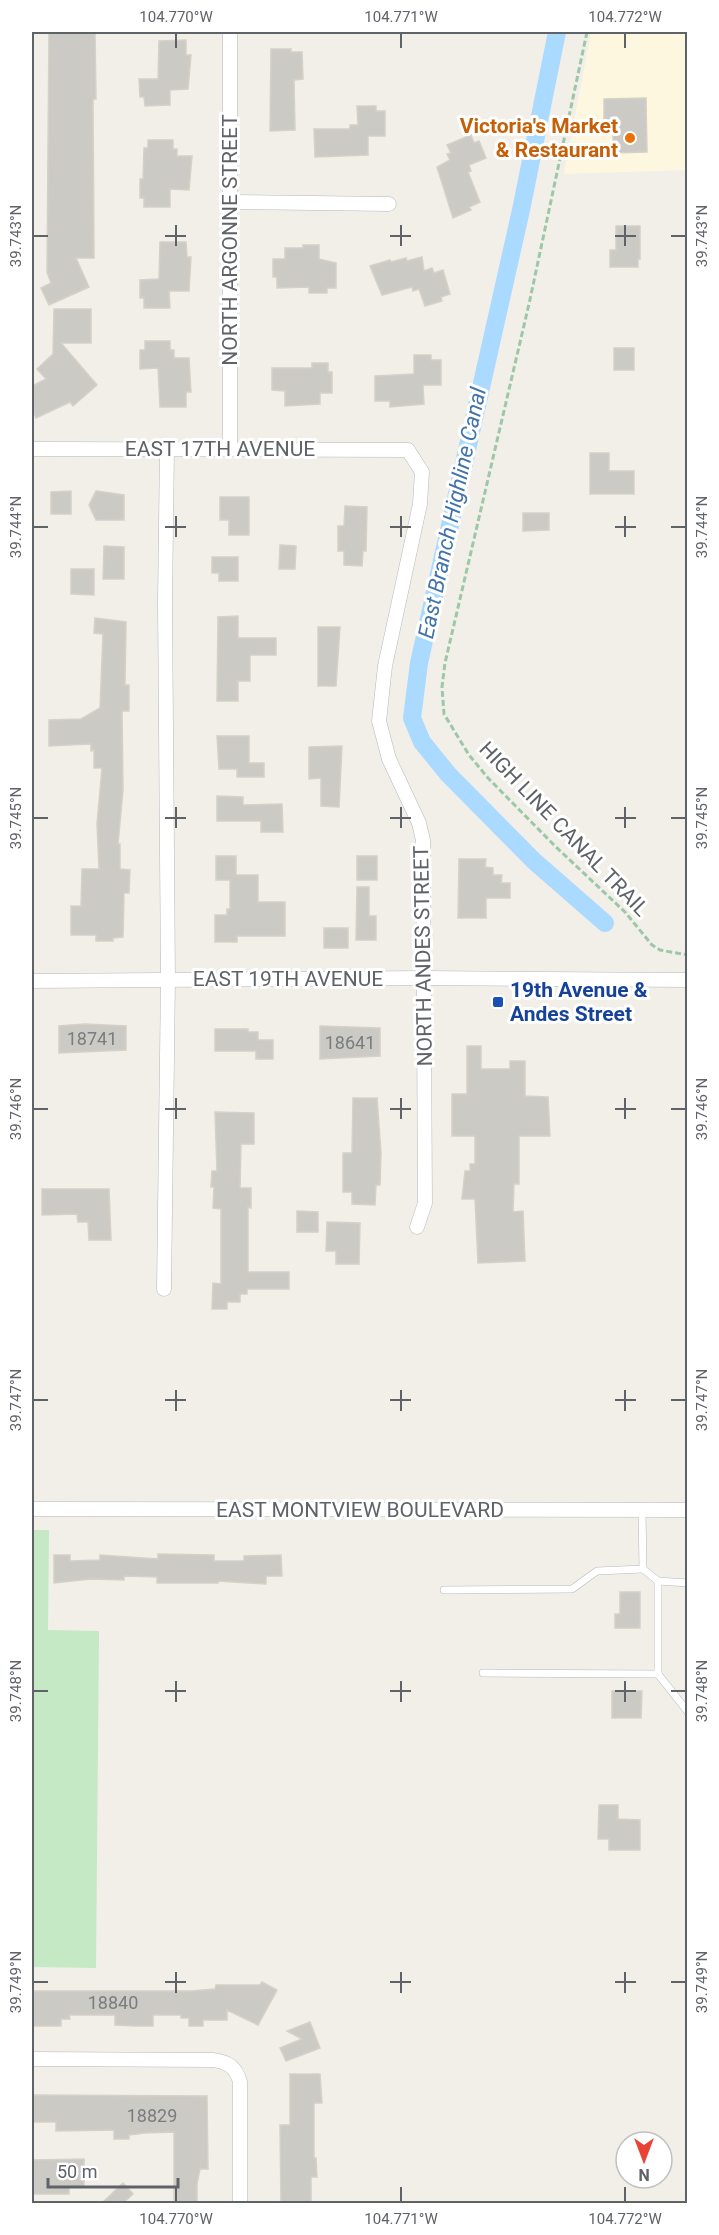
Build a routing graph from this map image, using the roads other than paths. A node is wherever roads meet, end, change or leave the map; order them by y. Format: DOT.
graph roads {
  1 [pos="230,32"];
  2 [pos="231,202"];
  3 [pos="389,204"];
  4 [pos="167,448"];
  5 [pos="32,449"];
  6 [pos="230,449"];
  7 [pos="408,450"];
  8 [pos="425,978"];
  9 [pos="168,979"];
  10 [pos="687,980"];
  11 [pos="32,981"];
  12 [pos="417,1227"];
  13 [pos="164,1289"];
  14 [pos="32,1509"];
  15 [pos="687,1510"];
  16 [pos="642,1511"];
  17 [pos="642,1569"];
  18 [pos="658,1581"];
  19 [pos="687,1583"];
  20 [pos="444,1590"];
  21 [pos="483,1673"];
  22 [pos="658,1674"];
  23 [pos="687,1712"];
  24 [pos="32,2059"];
  25 [pos="240,2204"];
  1 -- 2 [label="street, NORTH ARGONNE STREET"];
  2 -- 3 [label="street"];
  2 -- 6 [label="street, NORTH ARGONNE STREET"];
  4 -- 5 [label="street, EAST 17TH AVENUE"];
  4 -- 6 [label="street, EAST 17TH AVENUE"];
  4 -- 9 [label="street"];
  6 -- 7 [label="street, EAST 17TH AVENUE"];
  7 -- 8 [label="street, NORTH ANDES STREET"];
  8 -- 9 [label="street, EAST 19TH AVENUE"];
  8 -- 10 [label="street, EAST 19TH AVENUE"];
  8 -- 12 [label="street, NORTH ANDES STREET"];
  9 -- 11 [label="street, EAST 19TH AVENUE"];
  9 -- 13 [label="street"];
  14 -- 16 [label="street, EAST MONTVIEW BOULEVARD"];
  15 -- 16 [label="street, EAST MONTVIEW BOULEVARD"];
  16 -- 17 [label="lane"];
  17 -- 18 [label="lane"];
  17 -- 20 [label="lane"];
  18 -- 19 [label="lane"];
  18 -- 22 [label="lane"];
  21 -- 22 [label="lane"];
  22 -- 23 [label="lane"];
  24 -- 25 [label="street"];
}
